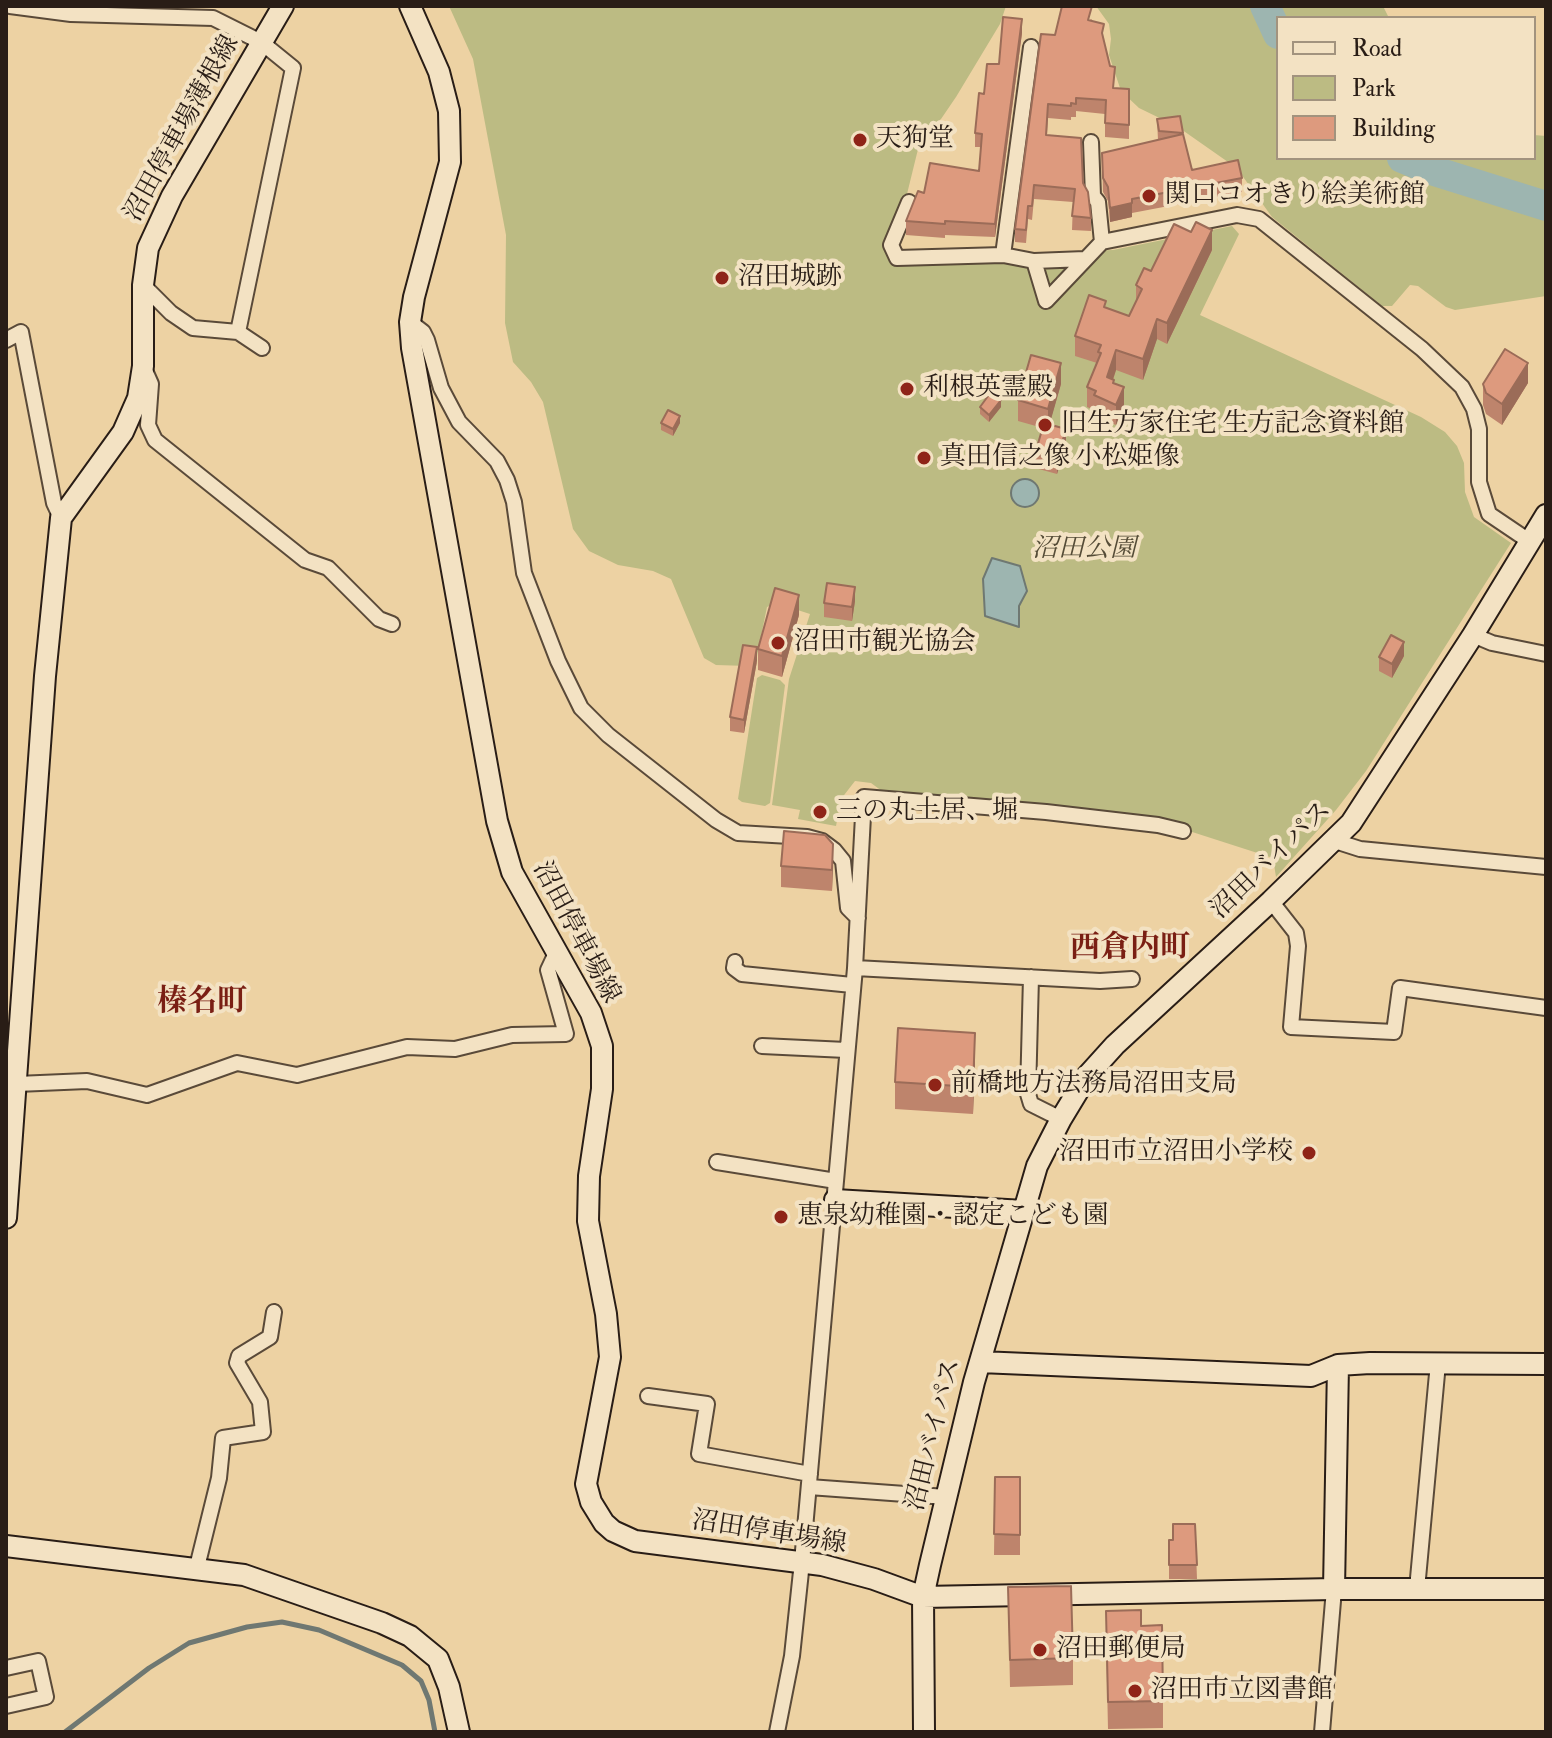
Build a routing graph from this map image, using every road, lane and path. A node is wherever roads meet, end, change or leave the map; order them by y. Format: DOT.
graph roads {
  1 [pos="10,6"];
  2 [pos="283,6"];
  3 [pos="408,6"];
  4 [pos="261,42"];
  5 [pos="1031,47"];
  6 [pos="1091,142"];
  7 [pos="909,202"];
  8 [pos="1102,242"];
  9 [pos="1003,255"];
  10 [pos="1085,259"];
  11 [pos="1034,261"];
  12 [pos="143,285"];
  13 [pos="410,322"];
  14 [pos="238,332"];
  15 [pos="6,340"];
  16 [pos="262,348"];
  17 [pos="143,366"];
  18 [pos="1546,515"];
  19 [pos="61,518"];
  20 [pos="1529,541"];
  21 [pos="392,624"];
  22 [pos="1473,635"];
  23 [pos="1546,654"];
  24 [pos="1183,831"];
  25 [pos="1335,841"];
  26 [pos="1546,867"];
  27 [pos="1271,901"];
  28 [pos="858,918"];
  29 [pos="556,953"];
  30 [pos="735,962"];
  31 [pos="855,968"];
  32 [pos="1031,977"];
  33 [pos="1132,979"];
  34 [pos="852,985"];
  35 [pos="1546,1008"];
  36 [pos="762,1046"];
  37 [pos="846,1050"];
  38 [pos="11,1082"];
  39 [pos="1061,1119"];
  40 [pos="717,1162"];
  41 [pos="835,1191"];
  42 [pos="1024,1211"];
  43 [pos="6,1218"];
  44 [pos="274,1312"];
  45 [pos="980,1362"];
  46 [pos="1438,1363"];
  47 [pos="1546,1364"];
  48 [pos="1338,1365"];
  49 [pos="648,1396"];
  50 [pos="809,1480"];
  51 [pos="946,1497"];
  52 [pos="6,1546"];
  53 [pos="802,1562"];
  54 [pos="196,1571"];
  55 [pos="1334,1589"];
  56 [pos="1417,1589"];
  57 [pos="1546,1589"];
  58 [pos="923,1597"];
  59 [pos="6,1668"];
  60 [pos="6,1706"];
  61 [pos="459,1732"];
  62 [pos="777,1732"];
  63 [pos="924,1732"];
  64 [pos="1322,1732"];
  1 -- 4 [label="street"];
  2 -- 4 [label="street, 沼田停車場薄根線"];
  3 -- 13 [label="street, 沼田停車場線"];
  4 -- 12 [label="street, 沼田停車場薄根線"];
  4 -- 14 [label="street"];
  5 -- 9 [label="street"];
  6 -- 8 [label="street"];
  7 -- 9 [label="street"];
  8 -- 10 [label="street"];
  8 -- 20 [label="street"];
  9 -- 11 [label="street"];
  10 -- 11 [label="street"];
  10 -- 11 [label="street"];
  12 -- 14 [label="street"];
  12 -- 17 [label="street, 沼田停車場薄根線"];
  13 -- 28 [label="street"];
  13 -- 29 [label="street, 沼田停車場線"];
  14 -- 16 [label="street"];
  15 -- 19 [label="street"];
  17 -- 19 [label="street, 沼田停車場薄根線"];
  17 -- 21 [label="street"];
  18 -- 20 [label="street, 沼田バイパス"];
  19 -- 38 [label="street"];
  20 -- 22 [label="street, 沼田バイパス"];
  22 -- 23 [label="street"];
  22 -- 25 [label="street, 沼田バイパス"];
  24 -- 28 [label="street"];
  25 -- 26 [label="street"];
  25 -- 27 [label="street, 沼田バイパス"];
  27 -- 35 [label="street"];
  27 -- 39 [label="street, 沼田バイパス"];
  28 -- 31 [label="street"];
  29 -- 38 [label="street"];
  29 -- 53 [label="street, 沼田停車場線"];
  30 -- 34 [label="street"];
  31 -- 32 [label="street"];
  31 -- 34 [label="street"];
  32 -- 33 [label="street"];
  32 -- 39 [label="street"];
  34 -- 37 [label="street"];
  36 -- 37 [label="street"];
  37 -- 41 [label="street"];
  38 -- 43 [label="street"];
  39 -- 42 [label="street, 沼田バイパス"];
  40 -- 41 [label="street"];
  41 -- 42 [label="street"];
  41 -- 50 [label="street"];
  42 -- 45 [label="street, 沼田バイパス"];
  44 -- 54 [label="street"];
  45 -- 48 [label="street"];
  45 -- 51 [label="street, 沼田バイパス"];
  46 -- 47 [label="street"];
  46 -- 48 [label="street"];
  46 -- 56 [label="street"];
  48 -- 55 [label="street"];
  49 -- 50 [label="street"];
  50 -- 51 [label="street"];
  50 -- 53 [label="street"];
  51 -- 58 [label="street, 沼田バイパス"];
  52 -- 54 [label="street"];
  53 -- 58 [label="street, 沼田停車場線"];
  53 -- 62 [label="street"];
  54 -- 61 [label="street"];
  55 -- 56 [label="street"];
  55 -- 58 [label="street"];
  55 -- 64 [label="street"];
  56 -- 57 [label="street"];
  58 -- 63 [label="street"];
  59 -- 60 [label="street"];
}
